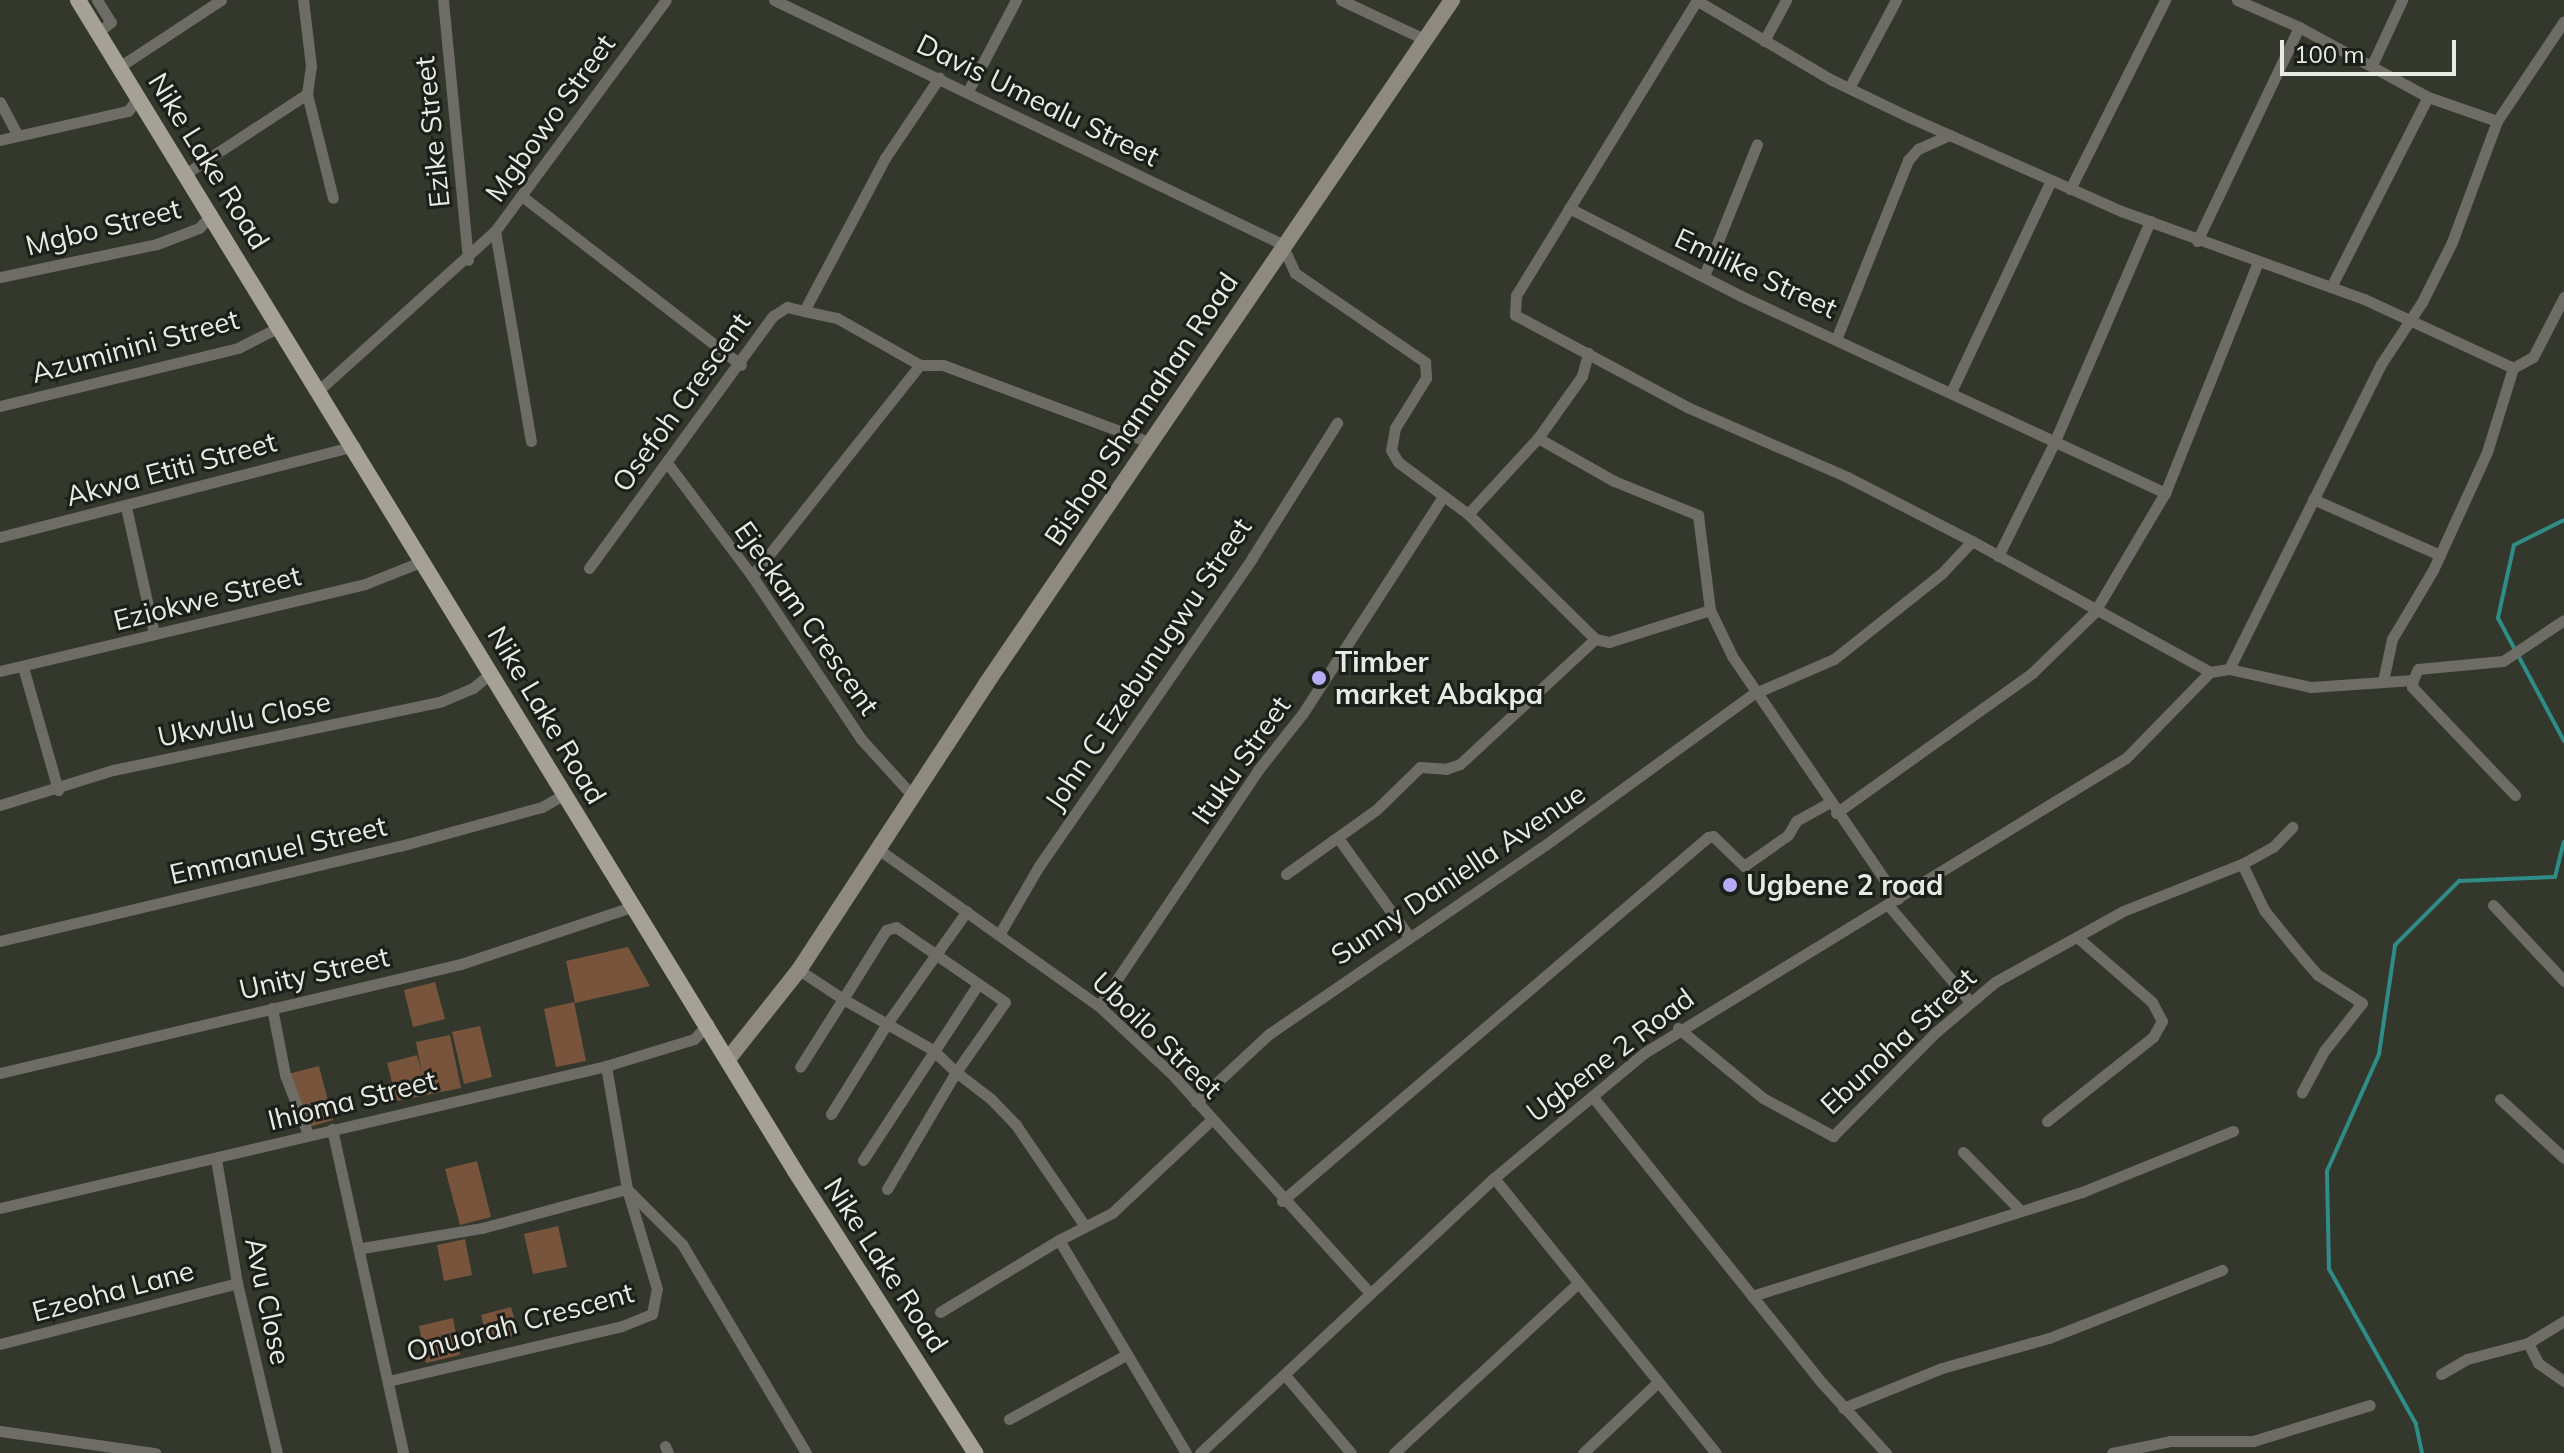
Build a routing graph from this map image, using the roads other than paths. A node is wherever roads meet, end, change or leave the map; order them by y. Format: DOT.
graph roads {
  1 [pos="78,0"];
  2 [pos="97,0"];
  3 [pos="221,0"];
  4 [pos="303,0"];
  5 [pos="443,0"];
  6 [pos="666,0"];
  7 [pos="774,0"];
  8 [pos="1016,0"];
  9 [pos="1341,0"];
  10 [pos="1452,0"];
  11 [pos="1696,0"];
  12 [pos="1786,0"];
  13 [pos="1896,0"];
  14 [pos="2165,0"];
  15 [pos="2237,0"];
  16 [pos="2402,0"];
  17 [pos="2564,21"];
  18 [pos="2299,27"];
  19 [pos="98,32"];
  20 [pos="1426,40"];
  21 [pos="1764,41"];
  22 [pos="2372,65"];
  23 [pos="119,67"];
  24 [pos="939,78"];
  25 [pos="1849,88"];
  26 [pos="968,91"];
  27 [pos="307,94"];
  28 [pos="138,97"];
  29 [pos="2428,97"];
  30 [pos="0,102"];
  31 [pos="2497,121"];
  32 [pos="1950,135"];
  33 [pos="18,136"];
  34 [pos="0,140"];
  35 [pos="1757,144"];
  36 [pos="185,174"];
  37 [pos="2051,180"];
  38 [pos="2070,189"];
  39 [pos="523,197"];
  40 [pos="333,198"];
  41 [pos="1569,208"];
  42 [pos="212,214"];
  43 [pos="2150,221"];
  44 [pos="495,231"];
  45 [pos="2197,241"];
  46 [pos="1282,244"];
  47 [pos="468,260"];
  48 [pos="2258,262"];
  49 [pos="1704,276"];
  50 [pos="0,277"];
  51 [pos="2331,287"];
  52 [pos="2564,297"];
  53 [pos="804,311"];
  54 [pos="2409,321"];
  55 [pos="281,326"];
  56 [pos="1837,337"];
  57 [pos="1588,353"];
  58 [pos="741,365"];
  59 [pos="920,365"];
  60 [pos="2513,368"];
  61 [pos="319,390"];
  62 [pos="1951,392"];
  63 [pos="0,406"];
  64 [pos="1337,423"];
  65 [pos="1538,438"];
  66 [pos="531,441"];
  67 [pos="1152,443"];
  68 [pos="2054,443"];
  69 [pos="354,446"];
  70 [pos="668,464"];
  71 [pos="2165,493"];
  72 [pos="1443,497"];
  73 [pos="2313,499"];
  74 [pos="126,507"];
  75 [pos="1468,514"];
  76 [pos="0,537"];
  77 [pos="1972,541"];
  78 [pos="2440,555"];
  79 [pos="1998,556"];
  80 [pos="423,561"];
  81 [pos="589,568"];
  82 [pos="752,576"];
  83 [pos="1710,610"];
  84 [pos="2094,613"];
  85 [pos="2564,620"];
  86 [pos="154,633"];
  87 [pos="1595,639"];
  88 [pos="23,667"];
  89 [pos="2229,669"];
  90 [pos="0,671"];
  91 [pos="492,672"];
  92 [pos="2210,672"];
  93 [pos="2413,680"];
  94 [pos="2383,681"];
  95 [pos="1753,694"];
  96 [pos="58,790"];
  97 [pos="563,795"];
  98 [pos="912,795"];
  99 [pos="2515,795"];
  100 [pos="0,805"];
  101 [pos="1832,808"];
  102 [pos="2292,827"];
  103 [pos="1338,838"];
  104 [pos="878,849"];
  105 [pos="2242,864"];
  106 [pos="1286,874"];
  107 [pos="1894,903"];
  108 [pos="2493,905"];
  109 [pos="634,906"];
  110 [pos="967,911"];
  111 [pos="1000,933"];
  112 [pos="1408,935"];
  113 [pos="2077,937"];
  114 [pos="0,941"];
  115 [pos="936,955"];
  116 [pos="799,970"];
  117 [pos="2564,981"];
  118 [pos="978,984"];
  119 [pos="843,999"];
  120 [pos="1970,1002"];
  121 [pos="1099,1006"];
  122 [pos="272,1008"];
  123 [pos="888,1022"];
  124 [pos="708,1024"];
  125 [pos="1678,1028"];
  126 [pos="933,1050"];
  127 [pos="729,1058"];
  128 [pos="606,1066"];
  129 [pos="800,1067"];
  130 [pos="956,1072"];
  131 [pos="0,1073"];
  132 [pos="2302,1092"];
  133 [pos="1592,1096"];
  134 [pos="2500,1099"];
  135 [pos="1196,1102"];
  136 [pos="831,1114"];
  137 [pos="1211,1120"];
  138 [pos="2047,1121"];
  139 [pos="332,1129"];
  140 [pos="2233,1131"];
  141 [pos="308,1134"];
  142 [pos="1963,1152"];
  143 [pos="2564,1158"];
  144 [pos="216,1159"];
  145 [pos="863,1160"];
  146 [pos="1494,1178"];
  147 [pos="627,1189"];
  148 [pos="887,1189"];
  149 [pos="1282,1201"];
  150 [pos="0,1208"];
  151 [pos="2020,1210"];
  152 [pos="1085,1226"];
  153 [pos="1059,1240"];
  154 [pos="362,1248"];
  155 [pos="2222,1270"];
  156 [pos="237,1283"];
  157 [pos="1577,1284"];
  158 [pos="1370,1293"];
  159 [pos="1752,1296"];
  160 [pos="940,1312"];
  161 [pos="2564,1321"];
  162 [pos="2528,1343"];
  163 [pos="0,1344"];
  164 [pos="1126,1355"];
  165 [pos="2441,1374"];
  166 [pos="1285,1375"];
  167 [pos="388,1381"];
  168 [pos="2564,1381"];
  169 [pos="1658,1382"];
  170 [pos="2370,1405"];
  171 [pos="1843,1408"];
  172 [pos="1009,1419"];
  173 [pos="0,1431"];
  174 [pos="2254,1447"];
  175 [pos="155,1453"];
  176 [pos="277,1453"];
  177 [pos="403,1453"];
  178 [pos="806,1453"];
  179 [pos="975,1453"];
  180 [pos="1186,1453"];
  181 [pos="1200,1453"];
  182 [pos="1351,1453"];
  183 [pos="1394,1453"];
  184 [pos="1583,1453"];
  185 [pos="1716,1453"];
  186 [pos="1886,1453"];
  187 [pos="2113,1453"];
  1 -- 19 [label="main road, Nike Lake Road"];
  2 -- 19 [label="street"];
  3 -- 23 [label="street"];
  4 -- 27 [label="street"];
  5 -- 47 [label="street, Ezike Street"];
  6 -- 39 [label="street, Mgbowo Street"];
  7 -- 24 [label="street, Davis Umealu Street"];
  8 -- 26 [label="street"];
  9 -- 20 [label="street"];
  10 -- 20 [label="main road, Bishop Shannahan Road"];
  11 -- 21 [label="street"];
  11 -- 41 [label="street"];
  12 -- 21 [label="street"];
  13 -- 25 [label="street"];
  14 -- 38 [label="street"];
  15 -- 18 [label="street"];
  16 -- 22 [label="street"];
  17 -- 31 [label="street"];
  18 -- 22 [label="street"];
  18 -- 45 [label="street"];
  19 -- 23 [label="main road, Nike Lake Road"];
  20 -- 46 [label="main road, Bishop Shannahan Road"];
  21 -- 25 [label="street"];
  22 -- 29 [label="street"];
  23 -- 28 [label="main road, Nike Lake Road"];
  24 -- 26 [label="street, Davis Umealu Street"];
  24 -- 53 [label="street"];
  25 -- 32 [label="street"];
  26 -- 46 [label="street, Davis Umealu Street"];
  27 -- 36 [label="street"];
  27 -- 40 [label="street"];
  28 -- 33 [label="street"];
  28 -- 36 [label="main road, Nike Lake Road"];
  29 -- 31 [label="street"];
  29 -- 51 [label="street"];
  30 -- 33 [label="street"];
  31 -- 54 [label="street"];
  32 -- 37 [label="street"];
  32 -- 56 [label="street, Emilike Street"];
  33 -- 34 [label="street"];
  35 -- 49 [label="street"];
  36 -- 42 [label="main road, Nike Lake Road"];
  37 -- 38 [label="street"];
  37 -- 62 [label="street"];
  38 -- 43 [label="street"];
  39 -- 44 [label="street, Mgbowo Street"];
  39 -- 58 [label="street"];
  41 -- 49 [label="street, Emilike Street"];
  41 -- 57 [label="street"];
  42 -- 50 [label="street, Mgbo Street"];
  42 -- 55 [label="main road, Nike Lake Road"];
  43 -- 45 [label="street"];
  43 -- 68 [label="street"];
  44 -- 47 [label="street, Mgbowo Street"];
  44 -- 66 [label="street"];
  45 -- 48 [label="street"];
  46 -- 67 [label="main road, Bishop Shannahan Road"];
  46 -- 72 [label="street"];
  47 -- 61 [label="street, Mgbowo Street"];
  48 -- 51 [label="street"];
  48 -- 71 [label="street"];
  49 -- 56 [label="street, Emilike Street"];
  51 -- 54 [label="street"];
  52 -- 60 [label="street"];
  53 -- 58 [label="street, Osefoh Crescent"];
  53 -- 59 [label="street"];
  54 -- 60 [label="street"];
  54 -- 73 [label="street"];
  55 -- 61 [label="main road, Nike Lake Road"];
  55 -- 63 [label="street, Azuminini Street"];
  56 -- 62 [label="street"];
  57 -- 65 [label="street"];
  57 -- 77 [label="street"];
  58 -- 70 [label="street, Osefoh Crescent"];
  59 -- 67 [label="street"];
  59 -- 82 [label="street"];
  60 -- 78 [label="street"];
  61 -- 69 [label="main road, Nike Lake Road"];
  62 -- 68 [label="street"];
  64 -- 111 [label="street, John C Ezebunugwu Street"];
  65 -- 75 [label="street"];
  65 -- 83 [label="street"];
  67 -- 98 [label="main road, Bishop Shannahan Road"];
  68 -- 71 [label="street"];
  68 -- 79 [label="street"];
  69 -- 74 [label="street, Akwa Etiti Street"];
  69 -- 80 [label="main road, Nike Lake Road"];
  70 -- 81 [label="street, Osefoh Crescent"];
  70 -- 82 [label="street, Ejeckam Crescent"];
  71 -- 84 [label="street"];
  72 -- 75 [label="street"];
  72 -- 121 [label="street, Ituku Street"];
  73 -- 78 [label="street"];
  73 -- 89 [label="street"];
  74 -- 76 [label="street, Akwa Etiti Street"];
  74 -- 86 [label="street"];
  75 -- 87 [label="street"];
  77 -- 79 [label="street"];
  77 -- 95 [label="street, Sunny Daniella Avenue"];
  78 -- 94 [label="street"];
  79 -- 84 [label="street"];
  80 -- 86 [label="street, Eziokwe Street"];
  80 -- 91 [label="main road, Nike Lake Road"];
  82 -- 98 [label="street, Ejeckam Crescent"];
  83 -- 87 [label="street"];
  83 -- 95 [label="street"];
  84 -- 92 [label="street"];
  84 -- 101 [label="street"];
  85 -- 93 [label="street"];
  86 -- 88 [label="street, Eziokwe Street"];
  87 -- 103 [label="street"];
  88 -- 90 [label="street, Eziokwe Street"];
  88 -- 96 [label="street"];
  89 -- 92 [label="street"];
  89 -- 94 [label="street"];
  91 -- 96 [label="street, Ukwulu Close"];
  91 -- 97 [label="main road, Nike Lake Road"];
  92 -- 107 [label="street, Ugbene 2 Road"];
  93 -- 94 [label="street"];
  93 -- 99 [label="street"];
  95 -- 101 [label="street"];
  95 -- 112 [label="street, Sunny Daniella Avenue"];
  96 -- 100 [label="street, Ukwulu Close"];
  97 -- 109 [label="main road, Nike Lake Road"];
  97 -- 114 [label="street, Emmanuel Street"];
  98 -- 104 [label="main road, Bishop Shannahan Road"];
  101 -- 107 [label="street"];
  101 -- 149 [label="street"];
  102 -- 105 [label="street, Ebunoha Street"];
  103 -- 106 [label="street"];
  103 -- 112 [label="street"];
  104 -- 110 [label="street, Uboilo Street"];
  104 -- 116 [label="main road, Bishop Shannahan Road"];
  105 -- 113 [label="street, Ebunoha Street"];
  105 -- 132 [label="street"];
  107 -- 120 [label="street"];
  107 -- 125 [label="street, Ugbene 2 Road"];
  108 -- 117 [label="street"];
  109 -- 122 [label="street, Unity Street"];
  109 -- 124 [label="main road, Nike Lake Road"];
  110 -- 111 [label="street, Uboilo Street"];
  110 -- 115 [label="street"];
  111 -- 121 [label="street, Uboilo Street"];
  112 -- 135 [label="street, Sunny Daniella Avenue"];
  113 -- 120 [label="street, Ebunoha Street"];
  113 -- 138 [label="street"];
  115 -- 118 [label="street"];
  115 -- 119 [label="street"];
  115 -- 123 [label="street"];
  116 -- 119 [label="street"];
  116 -- 127 [label="main road, Bishop Shannahan Road"];
  118 -- 126 [label="street"];
  118 -- 130 [label="street"];
  119 -- 123 [label="street"];
  119 -- 129 [label="street"];
  120 -- 125 [label="street, Ebunoha Street"];
  121 -- 135 [label="street, Uboilo Street"];
  122 -- 131 [label="street, Unity Street"];
  122 -- 141 [label="street"];
  123 -- 126 [label="street"];
  123 -- 136 [label="street"];
  124 -- 127 [label="main road, Nike Lake Road"];
  124 -- 128 [label="street, Ihioma Street"];
  125 -- 133 [label="street, Ugbene 2 Road"];
  126 -- 130 [label="street"];
  126 -- 145 [label="street"];
  127 -- 179 [label="main road, Nike Lake Road"];
  128 -- 139 [label="street, Ihioma Street"];
  128 -- 147 [label="street, Onuorah Crescent"];
  130 -- 148 [label="street"];
  130 -- 152 [label="street"];
  133 -- 146 [label="street, Ugbene 2 Road"];
  133 -- 159 [label="street"];
  134 -- 143 [label="street"];
  135 -- 137 [label="street, Uboilo Street"];
  137 -- 149 [label="street, Uboilo Street"];
  137 -- 152 [label="street"];
  139 -- 141 [label="street, Ihioma Street"];
  139 -- 154 [label="street"];
  140 -- 151 [label="street"];
  141 -- 144 [label="street, Ihioma Street"];
  142 -- 151 [label="street"];
  144 -- 150 [label="street, Ihioma Street"];
  144 -- 156 [label="street, Avu Close"];
  146 -- 157 [label="street"];
  146 -- 158 [label="street, Ugbene 2 Road"];
  147 -- 154 [label="street"];
  147 -- 167 [label="street, Onuorah Crescent"];
  147 -- 178 [label="street"];
  149 -- 158 [label="street, Uboilo Street"];
  151 -- 159 [label="street"];
  152 -- 153 [label="street"];
  153 -- 160 [label="street"];
  153 -- 164 [label="street"];
  154 -- 167 [label="street"];
  155 -- 171 [label="street"];
  156 -- 163 [label="street, Ezeoha Lane"];
  156 -- 176 [label="street, Avu Close"];
  157 -- 169 [label="street"];
  157 -- 183 [label="street"];
  158 -- 166 [label="street, Ugbene 2 Road"];
  159 -- 171 [label="street"];
  161 -- 162 [label="street"];
  162 -- 165 [label="street"];
  162 -- 168 [label="street"];
  164 -- 172 [label="street"];
  164 -- 180 [label="street"];
  166 -- 181 [label="street, Ugbene 2 Road"];
  166 -- 182 [label="street"];
  167 -- 177 [label="street"];
  169 -- 184 [label="street"];
  169 -- 185 [label="street"];
  170 -- 174 [label="street"];
  171 -- 186 [label="street"];
  173 -- 175 [label="street"];
  174 -- 187 [label="street"];
}
